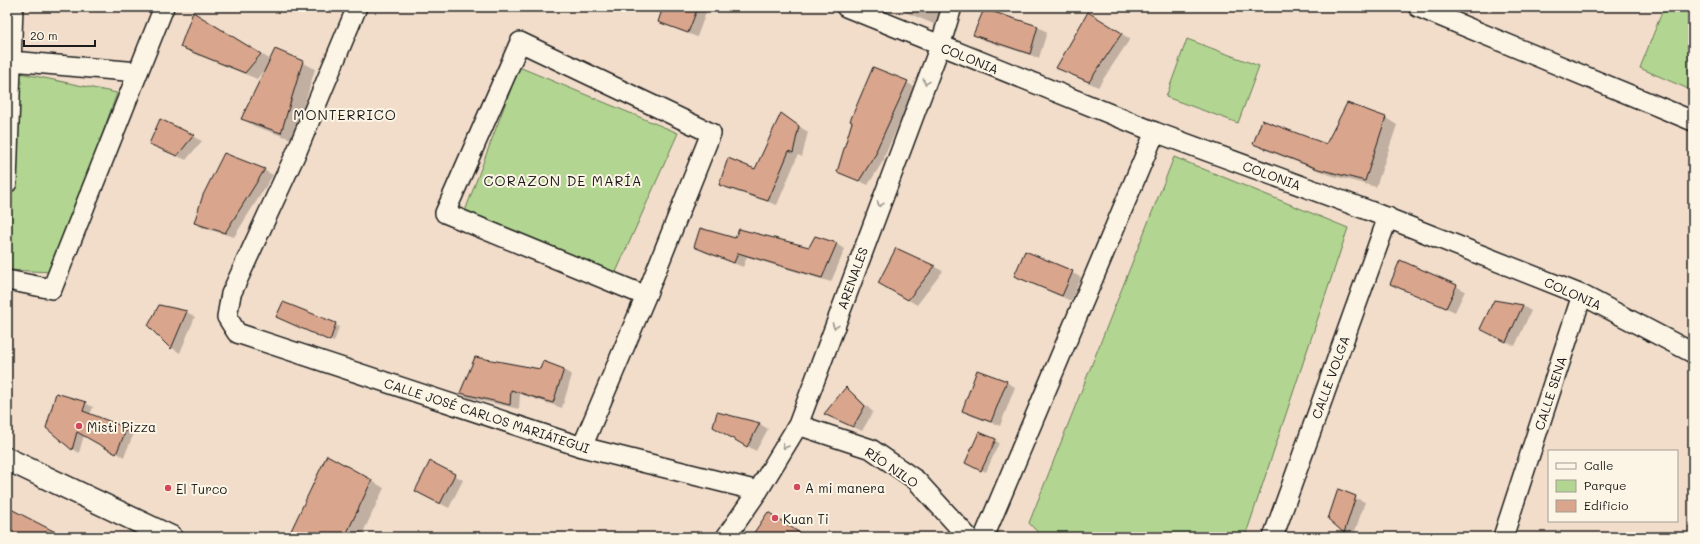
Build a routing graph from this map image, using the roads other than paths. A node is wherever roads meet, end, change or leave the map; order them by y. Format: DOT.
graph roads {
  1 [pos="13,7"];
  2 [pos="164,7"];
  3 [pos="357,7"];
  4 [pos="846,7"];
  5 [pos="952,7"];
  6 [pos="1418,7"];
  7 [pos="1451,13"];
  8 [pos="940,46"];
  9 [pos="11,61"];
  10 [pos="138,72"];
  11 [pos="1693,121"];
  12 [pos="1155,132"];
  13 [pos="7,183"];
  14 [pos="1388,217"];
  15 [pos="7,280"];
  16 [pos="1582,295"];
  17 [pos="646,296"];
  18 [pos="1693,353"];
  19 [pos="798,425"];
  20 [pos="582,447"];
  21 [pos="7,460"];
  22 [pos="758,491"];
  23 [pos="171,537"];
  24 [pos="726,537"];
  25 [pos="968,537"];
  26 [pos="984,537"];
  27 [pos="1274,537"];
  28 [pos="1503,537"];
  1 -- 9 [label="street"];
  2 -- 10 [label="street"];
  3 -- 20 [label="street, CALLE JOSÉ CARLOS MARIÁTEGUI"];
  4 -- 8 [label="street, COLONIA"];
  5 -- 8 [label="street, ARENALES"];
  6 -- 7 [label="street"];
  7 -- 11 [label="street"];
  8 -- 12 [label="street, COLONIA"];
  8 -- 19 [label="street, ARENALES, one-way"];
  9 -- 10 [label="street"];
  9 -- 13 [label="street"];
  10 -- 15 [label="street"];
  12 -- 14 [label="street, COLONIA"];
  12 -- 26 [label="street"];
  14 -- 16 [label="street, COLONIA"];
  14 -- 27 [label="street, CALLE VOLGA"];
  16 -- 18 [label="street, COLONIA"];
  16 -- 28 [label="street, CALLE SENA"];
  17 -- 17 [label="street"];
  17 -- 20 [label="street"];
  19 -- 22 [label="street, ARENALES, one-way"];
  19 -- 25 [label="street, RÍO NILO"];
  20 -- 22 [label="street, CALLE JOSÉ CARLOS MARIÁTEGUI"];
  21 -- 23 [label="main road"];
  22 -- 24 [label="street, ARENALES"];
}
